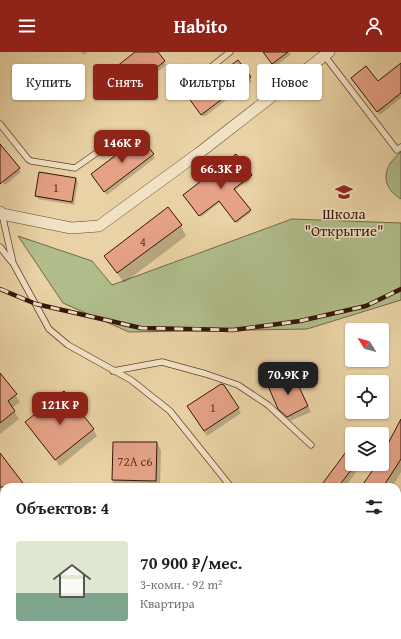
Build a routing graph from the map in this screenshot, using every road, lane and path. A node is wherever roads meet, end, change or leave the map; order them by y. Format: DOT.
graph roads {
  1 [pos="230,52"];
  2 [pos="325,53"];
  3 [pos="215,64"];
  4 [pos="0,124"];
  5 [pos="112,142"];
  6 [pos="401,147"];
  7 [pos="1,213"];
  8 [pos="0,247"];
  9 [pos="13,263"];
  10 [pos="113,371"];
  11 [pos="311,445"];
  12 [pos="228,483"];
  1 -- 3 [label="lane"];
  2 -- 6 [label="lane"];
  2 -- 7 [label="street"];
  4 -- 5 [label="lane"];
  7 -- 9 [label="lane"];
  8 -- 9 [label="lane"];
  9 -- 10 [label="lane"];
  10 -- 11 [label="lane"];
  10 -- 12 [label="lane"];
}
